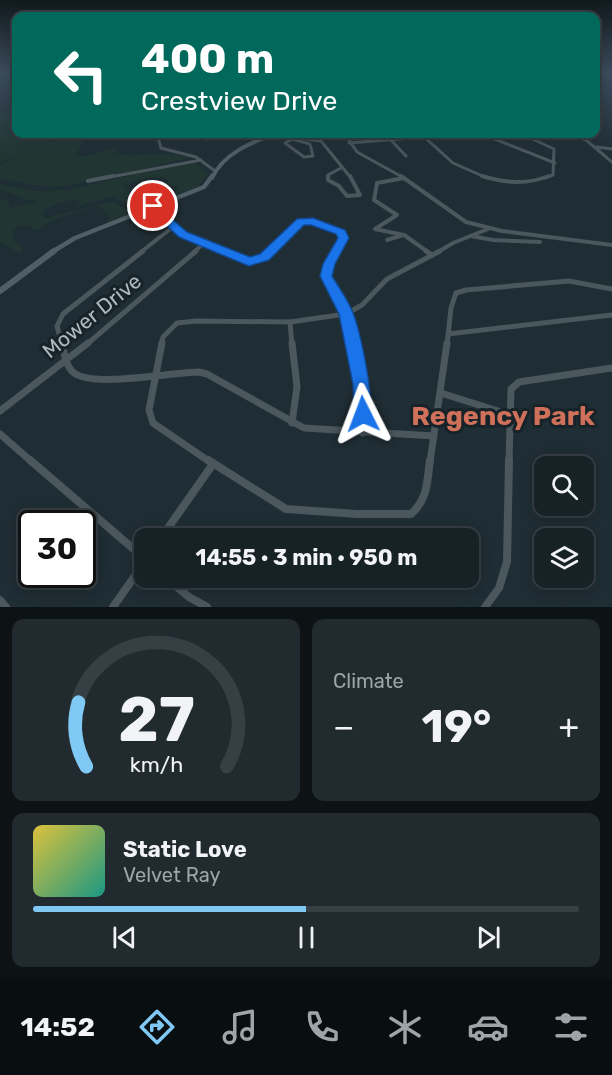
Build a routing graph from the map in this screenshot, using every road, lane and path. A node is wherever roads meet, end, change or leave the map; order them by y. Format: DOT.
graph roads {
  1 [pos="157,138"];
  2 [pos="255,138"];
  3 [pos="264,138"];
  4 [pos="347,138"];
  5 [pos="398,138"];
  6 [pos="426,138"];
  7 [pos="492,138"];
  8 [pos="531,138"];
  9 [pos="580,138"];
  10 [pos="297,139"];
  11 [pos="390,139"];
  12 [pos="259,140"];
  13 [pos="349,143"];
  14 [pos="595,147"];
  15 [pos="612,149"];
  16 [pos="406,156"];
  17 [pos="201,160"];
  18 [pos="612,162"];
  19 [pos="555,163"];
  20 [pos="340,170"];
  21 [pos="215,171"];
  22 [pos="404,178"];
  23 [pos="88,181"];
  24 [pos="153,206"];
  25 [pos="174,226"];
  26 [pos="488,229"];
  27 [pos="403,235"];
  28 [pos="471,236"];
  29 [pos="387,240"];
  30 [pos="540,242"];
  31 [pos="203,244"];
  32 [pos="612,245"];
  33 [pos="432,255"];
  34 [pos="612,289"];
  35 [pos="0,291"];
  36 [pos="346,314"];
  37 [pos="612,315"];
  38 [pos="290,322"];
  39 [pos="448,334"];
  40 [pos="67,359"];
  41 [pos="612,368"];
  42 [pos="154,376"];
  43 [pos="441,393"];
  44 [pos="0,411"];
  45 [pos="510,415"];
  46 [pos="292,423"];
  47 [pos="363,433"];
  48 [pos="0,434"];
  49 [pos="434,436"];
  50 [pos="213,464"];
  51 [pos="168,528"];
  52 [pos="134,549"];
  53 [pos="134,577"];
  54 [pos="178,588"];
  55 [pos="0,600"];
  56 [pos="6,607"];
  57 [pos="113,607"];
  58 [pos="207,607"];
  59 [pos="485,607"];
  1 -- 17 [label="street"];
  2 -- 12 [label="street"];
  3 -- 12 [label="main road"];
  4 -- 13 [label="street"];
  5 -- 11 [label="street"];
  6 -- 19 [label="street"];
  7 -- 19 [label="street"];
  8 -- 19 [label="street"];
  9 -- 14 [label="street"];
  10 -- 10 [label="street"];
  10 -- 20 [label="street"];
  11 -- 13 [label="street"];
  11 -- 16 [label="street"];
  12 -- 21 [label="main road"];
  13 -- 22 [label="street"];
  14 -- 15 [label="street"];
  14 -- 18 [label="street"];
  17 -- 21 [label="street"];
  17 -- 23 [label="street"];
  20 -- 20 [label="street"];
  21 -- 24 [label="main road"];
  22 -- 26 [label="street"];
  22 -- 27 [label="street"];
  24 -- 25 [label="street"];
  24 -- 35 [label="main road"];
  25 -- 31 [label="street"];
  25 -- 40 [label="street"];
  26 -- 28 [label="street"];
  26 -- 32 [label="street"];
  27 -- 29 [label="street"];
  27 -- 33 [label="street"];
  28 -- 30 [label="street"];
  28 -- 33 [label="street"];
  31 -- 36 [label="street"];
  31 -- 40 [label="street, Mower Drive"];
  33 -- 36 [label="street"];
  34 -- 39 [label="street"];
  36 -- 38 [label="street"];
  36 -- 47 [label="street"];
  37 -- 39 [label="street"];
  38 -- 42 [label="street"];
  38 -- 46 [label="street"];
  39 -- 43 [label="street"];
  40 -- 42 [label="street"];
  40 -- 44 [label="street, Mower Drive"];
  41 -- 45 [label="street"];
  42 -- 46 [label="street"];
  42 -- 50 [label="street"];
  43 -- 45 [label="street"];
  43 -- 49 [label="street"];
  45 -- 59 [label="street"];
  46 -- 47 [label="street"];
  47 -- 49 [label="street"];
  48 -- 52 [label="street"];
  49 -- 50 [label="street"];
  50 -- 51 [label="street"];
  53 -- 57 [label="street"];
  54 -- 58 [label="street"];
  55 -- 56 [label="street"];
}
